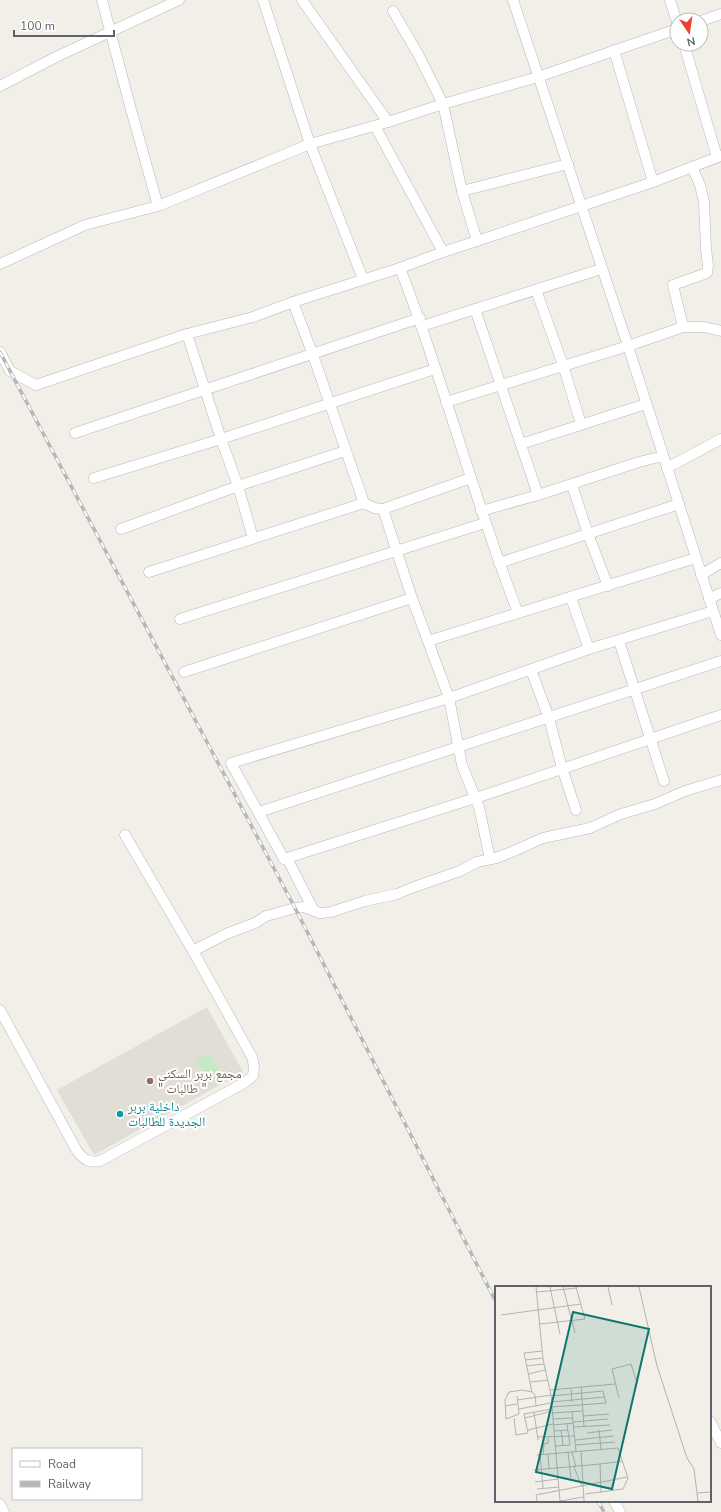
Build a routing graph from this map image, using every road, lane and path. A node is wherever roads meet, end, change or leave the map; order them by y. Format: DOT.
graph roads {
  1 [pos="102,0"];
  2 [pos="179,0"];
  3 [pos="262,0"];
  4 [pos="302,0"];
  5 [pos="513,0"];
  6 [pos="670,0"];
  7 [pos="393,11"];
  8 [pos="674,12"];
  9 [pos="721,14"];
  10 [pos="709,18"];
  11 [pos="110,32"];
  12 [pos="669,32"];
  13 [pos="614,50"];
  14 [pos="686,52"];
  15 [pos="538,77"];
  16 [pos="0,86"];
  17 [pos="443,104"];
  18 [pos="388,122"];
  19 [pos="375,126"];
  20 [pos="310,144"];
  21 [pos="719,157"];
  22 [pos="568,164"];
  23 [pos="692,167"];
  24 [pos="653,182"];
  25 [pos="462,191"];
  26 [pos="158,206"];
  27 [pos="581,206"];
  28 [pos="477,241"];
  29 [pos="443,252"];
  30 [pos="0,264"];
  31 [pos="400,268"];
  32 [pos="601,269"];
  33 [pos="363,279"];
  34 [pos="536,290"];
  35 [pos="293,302"];
  36 [pos="475,309"];
  37 [pos="421,322"];
  38 [pos="683,327"];
  39 [pos="721,331"];
  40 [pos="188,334"];
  41 [pos="628,346"];
  42 [pos="0,352"];
  43 [pos="313,355"];
  44 [pos="563,365"];
  45 [pos="435,369"];
  46 [pos="500,384"];
  47 [pos="206,388"];
  48 [pos="446,402"];
  49 [pos="329,403"];
  50 [pos="646,404"];
  51 [pos="581,424"];
  52 [pos="75,433"];
  53 [pos="221,439"];
  54 [pos="721,440"];
  55 [pos="521,444"];
  56 [pos="345,451"];
  57 [pos="663,456"];
  58 [pos="667,468"];
  59 [pos="94,478"];
  60 [pos="471,478"];
  61 [pos="572,485"];
  62 [pos="238,486"];
  63 [pos="538,495"];
  64 [pos="364,503"];
  65 [pos="679,504"];
  66 [pos="383,508"];
  67 [pos="481,511"];
  68 [pos="485,523"];
  69 [pos="121,529"];
  70 [pos="588,534"];
  71 [pos="253,538"];
  72 [pos="398,550"];
  73 [pos="696,558"];
  74 [pos="500,562"];
  75 [pos="721,563"];
  76 [pos="148,572"];
  77 [pos="701,575"];
  78 [pos="608,586"];
  79 [pos="721,593"];
  80 [pos="412,598"];
  81 [pos="571,598"];
  82 [pos="709,599"];
  83 [pos="713,611"];
  84 [pos="518,613"];
  85 [pos="180,619"];
  86 [pos="721,635"];
  87 [pos="428,641"];
  88 [pos="619,641"];
  89 [pos="589,649"];
  90 [pos="721,661"];
  91 [pos="531,670"];
  92 [pos="184,672"];
  93 [pos="635,690"];
  94 [pos="449,698"];
  95 [pos="721,715"];
  96 [pos="549,718"];
  97 [pos="650,738"];
  98 [pos="458,748"];
  99 [pos="562,768"];
  100 [pos="721,780"];
  101 [pos="664,782"];
  102 [pos="476,798"];
  103 [pos="576,810"];
  104 [pos="259,812"];
  105 [pos="125,835"];
  106 [pos="287,858"];
  107 [pos="490,859"];
  108 [pos="314,911"];
  109 [pos="193,952"];
  110 [pos="0,1010"];
  111 [pos="715,1431"];
  112 [pos="721,1443"];
  113 [pos="615,1502"];
  114 [pos="0,1504"];
  115 [pos="4,1512"];
  116 [pos="620,1512"];
  1 -- 11 [label="street"];
  2 -- 11 [label="street"];
  3 -- 20 [label="street"];
  4 -- 18 [label="street"];
  5 -- 15 [label="street"];
  6 -- 8 [label="street"];
  7 -- 17 [label="street"];
  9 -- 10 [label="street"];
  11 -- 16 [label="street"];
  11 -- 26 [label="street"];
  12 -- 13 [label="street"];
  13 -- 15 [label="street"];
  13 -- 24 [label="street"];
  14 -- 21 [label="street"];
  15 -- 17 [label="street"];
  15 -- 22 [label="street"];
  17 -- 18 [label="street"];
  17 -- 25 [label="street"];
  18 -- 19 [label="street"];
  19 -- 20 [label="street"];
  19 -- 29 [label="street"];
  20 -- 26 [label="street"];
  20 -- 33 [label="street"];
  21 -- 23 [label="street"];
  22 -- 25 [label="street"];
  22 -- 27 [label="street"];
  23 -- 24 [label="street"];
  23 -- 38 [label="street"];
  24 -- 27 [label="street"];
  25 -- 28 [label="street"];
  26 -- 30 [label="street"];
  27 -- 28 [label="street"];
  27 -- 32 [label="street"];
  28 -- 29 [label="street"];
  29 -- 31 [label="street"];
  31 -- 33 [label="street"];
  31 -- 37 [label="street"];
  32 -- 34 [label="street"];
  32 -- 41 [label="street"];
  33 -- 35 [label="street"];
  34 -- 36 [label="street"];
  34 -- 44 [label="street"];
  35 -- 40 [label="street"];
  35 -- 43 [label="street"];
  36 -- 37 [label="street"];
  36 -- 46 [label="street"];
  37 -- 43 [label="street"];
  37 -- 45 [label="street"];
  38 -- 39 [label="street"];
  38 -- 41 [label="street"];
  40 -- 42 [label="street"];
  40 -- 47 [label="street"];
  41 -- 44 [label="street"];
  41 -- 50 [label="street"];
  43 -- 47 [label="street"];
  43 -- 49 [label="street"];
  44 -- 46 [label="street"];
  44 -- 51 [label="street"];
  45 -- 48 [label="street"];
  45 -- 49 [label="street"];
  46 -- 48 [label="street"];
  46 -- 55 [label="street"];
  47 -- 52 [label="street"];
  47 -- 53 [label="street"];
  48 -- 60 [label="street"];
  49 -- 53 [label="street"];
  49 -- 56 [label="street"];
  50 -- 51 [label="street"];
  50 -- 57 [label="street"];
  51 -- 55 [label="street"];
  53 -- 59 [label="street"];
  53 -- 62 [label="street"];
  54 -- 58 [label="street"];
  55 -- 63 [label="street"];
  56 -- 62 [label="street"];
  56 -- 64 [label="street"];
  57 -- 58 [label="street"];
  57 -- 61 [label="street"];
  58 -- 65 [label="street"];
  60 -- 66 [label="street"];
  60 -- 67 [label="street"];
  61 -- 63 [label="street"];
  61 -- 70 [label="street"];
  62 -- 69 [label="street"];
  62 -- 71 [label="street"];
  63 -- 67 [label="street"];
  64 -- 66 [label="street"];
  64 -- 71 [label="street"];
  65 -- 70 [label="street"];
  65 -- 73 [label="street"];
  66 -- 72 [label="street"];
  67 -- 68 [label="street"];
  68 -- 72 [label="street"];
  68 -- 74 [label="street"];
  70 -- 74 [label="street"];
  70 -- 78 [label="street"];
  71 -- 76 [label="street"];
  72 -- 80 [label="street"];
  72 -- 85 [label="street"];
  73 -- 77 [label="street"];
  73 -- 78 [label="street"];
  74 -- 84 [label="street"];
  75 -- 77 [label="street"];
  77 -- 82 [label="street"];
  78 -- 81 [label="street"];
  79 -- 82 [label="street"];
  80 -- 87 [label="street"];
  80 -- 92 [label="street"];
  81 -- 84 [label="street"];
  81 -- 89 [label="street"];
  82 -- 83 [label="street"];
  83 -- 86 [label="street"];
  83 -- 88 [label="street"];
  84 -- 87 [label="street"];
  87 -- 94 [label="street"];
  88 -- 89 [label="street"];
  88 -- 93 [label="street"];
  89 -- 91 [label="street"];
  90 -- 93 [label="street"];
  91 -- 94 [label="street"];
  91 -- 96 [label="street"];
  93 -- 96 [label="street"];
  93 -- 97 [label="street"];
  94 -- 98 [label="street"];
  94 -- 104 [label="street"];
  95 -- 97 [label="street"];
  96 -- 98 [label="street"];
  96 -- 99 [label="street"];
  97 -- 99 [label="street"];
  97 -- 101 [label="street"];
  98 -- 102 [label="street"];
  98 -- 104 [label="street"];
  99 -- 102 [label="street"];
  99 -- 103 [label="street"];
  100 -- 107 [label="street"];
  102 -- 106 [label="street"];
  102 -- 107 [label="street"];
  104 -- 106 [label="street"];
  105 -- 109 [label="street"];
  106 -- 108 [label="street"];
  107 -- 108 [label="street"];
  108 -- 109 [label="street"];
  109 -- 110 [label="street"];
  111 -- 112 [label="street"];
  113 -- 116 [label="street"];
  114 -- 115 [label="street"];
}
